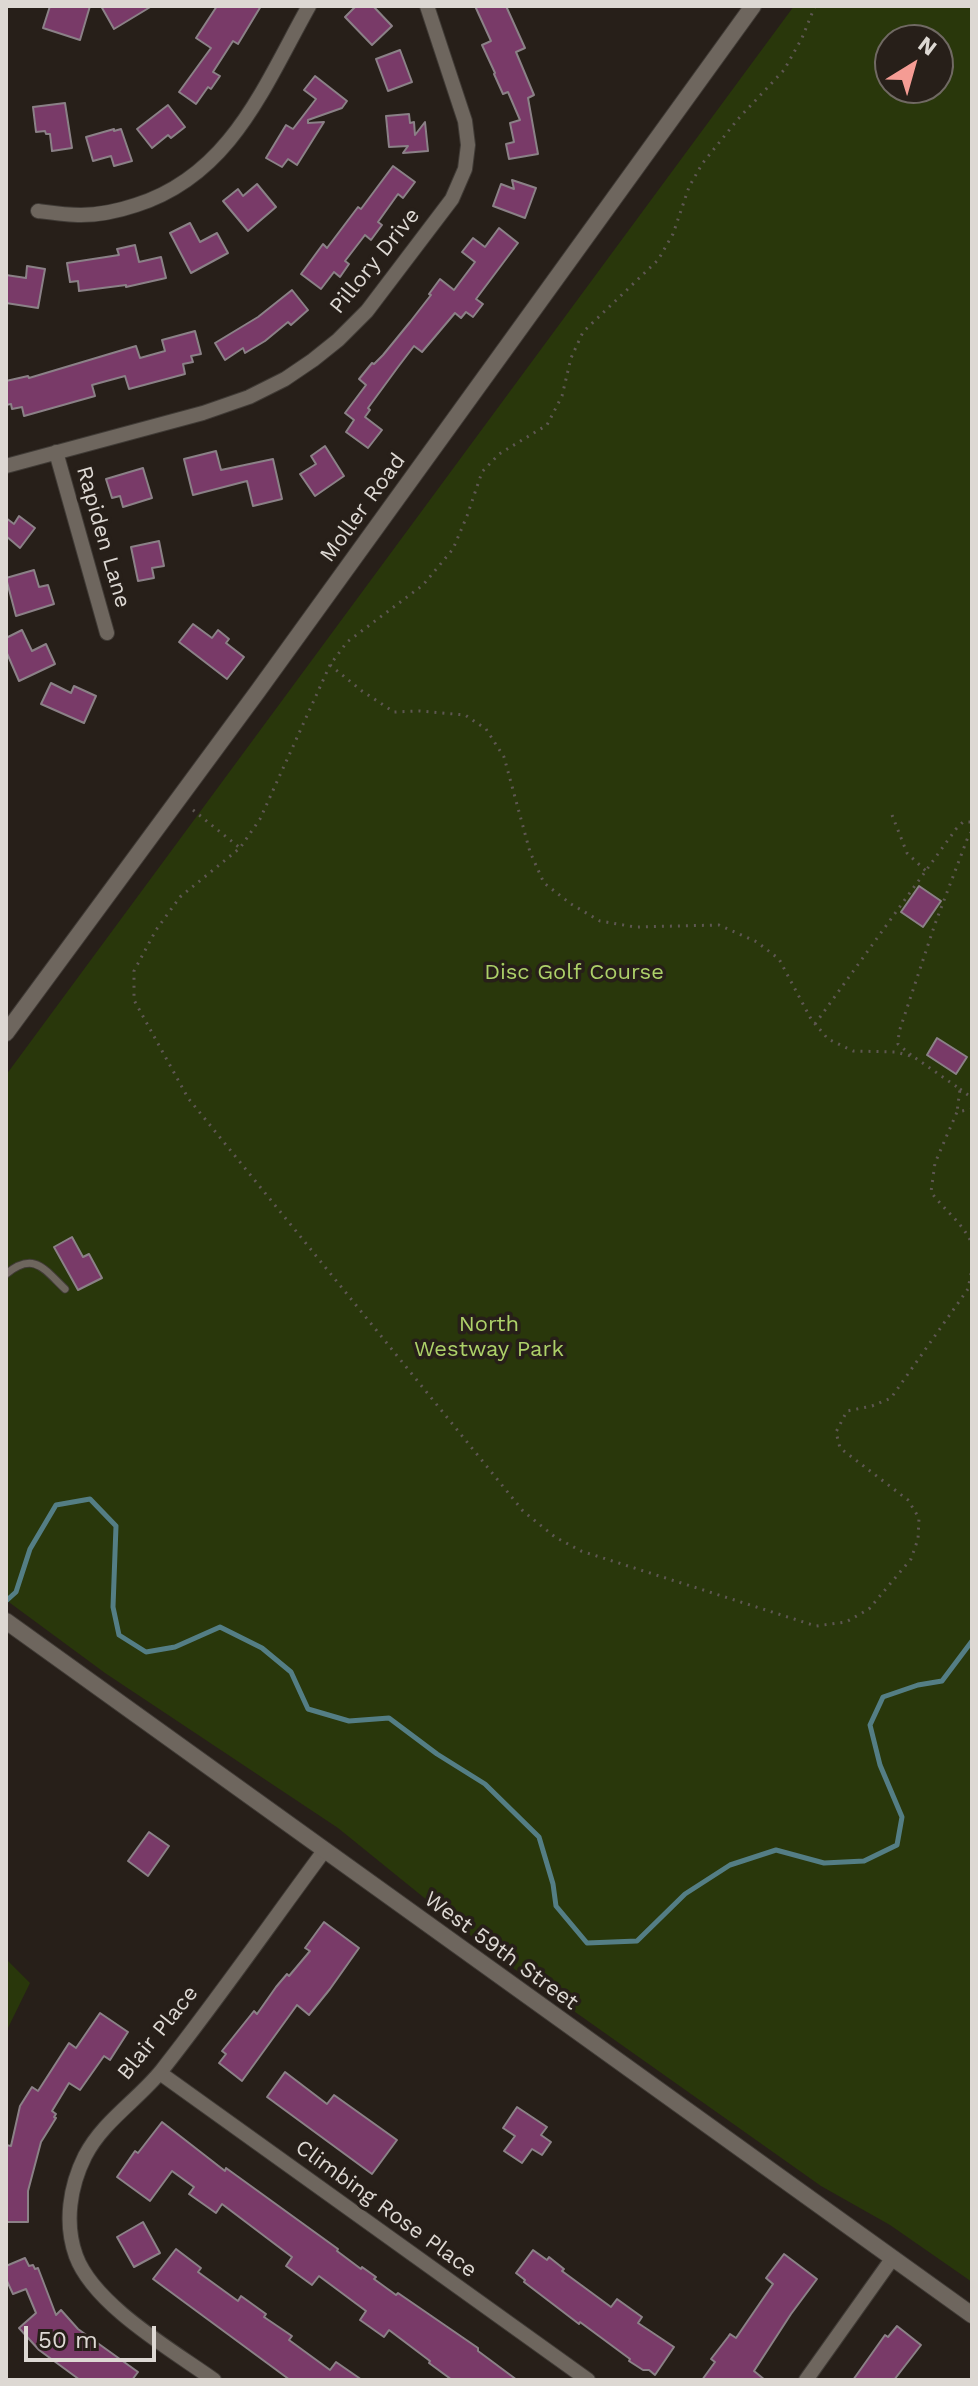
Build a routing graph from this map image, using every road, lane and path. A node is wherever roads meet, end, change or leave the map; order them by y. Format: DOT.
graph roads {
  1 [pos="309,6"];
  2 [pos="427,6"];
  3 [pos="753,6"];
  4 [pos="815,6"];
  5 [pos="38,211"];
  6 [pos="56,452"];
  7 [pos="6,466"];
  8 [pos="107,633"];
  9 [pos="330,665"];
  10 [pos="179,799"];
  11 [pos="892,815"];
  12 [pos="972,822"];
  13 [pos="972,831"];
  14 [pos="240,848"];
  15 [pos="926,871"];
  16 [pos="815,1024"];
  17 [pos="6,1033"];
  18 [pos="914,1057"];
  19 [pos="960,1089"];
  20 [pos="972,1098"];
  21 [pos="972,1109"];
  22 [pos="957,1112"];
  23 [pos="972,1244"];
  24 [pos="972,1269"];
  25 [pos="6,1274"];
  26 [pos="65,1289"];
  27 [pos="12,1626"];
  28 [pos="324,1851"];
  29 [pos="160,2073"];
  30 [pos="892,2259"];
  31 [pos="972,2315"];
  32 [pos="214,2380"];
  33 [pos="588,2380"];
  34 [pos="806,2380"];
  1 -- 5 [label="street"];
  2 -- 6 [label="street, Pillory Drive"];
  3 -- 10 [label="street, Moller Road"];
  4 -- 9 [label="path"];
  6 -- 7 [label="street, Pillory Drive"];
  6 -- 8 [label="street, Rapiden Lane"];
  9 -- 14 [label="path"];
  9 -- 16 [label="path"];
  10 -- 14 [label="path"];
  10 -- 17 [label="street, Moller Road"];
  11 -- 15 [label="path"];
  12 -- 15 [label="path"];
  13 -- 18 [label="path"];
  14 -- 24 [label="path"];
  15 -- 16 [label="path"];
  16 -- 18 [label="path"];
  18 -- 19 [label="path"];
  19 -- 20 [label="path"];
  19 -- 22 [label="path"];
  21 -- 22 [label="path"];
  22 -- 23 [label="path"];
  25 -- 26 [label="lane"];
  27 -- 28 [label="street, West 59th Street"];
  28 -- 29 [label="street, Blair Place"];
  28 -- 30 [label="street, West 59th Street"];
  29 -- 32 [label="street, Blair Place"];
  29 -- 33 [label="street, Climbing Rose Place"];
  30 -- 31 [label="street, West 59th Street"];
  30 -- 34 [label="street"];
}
